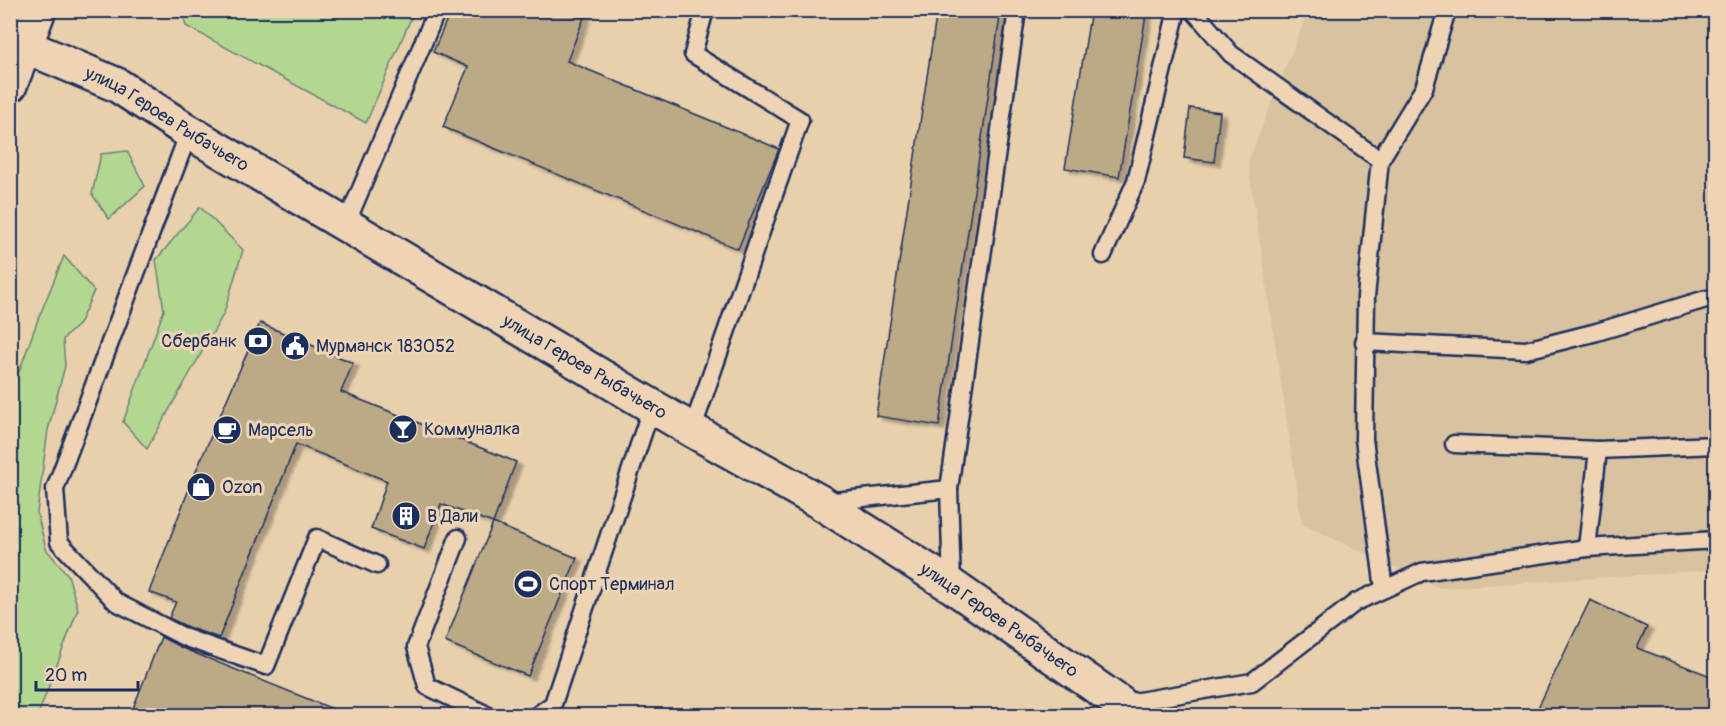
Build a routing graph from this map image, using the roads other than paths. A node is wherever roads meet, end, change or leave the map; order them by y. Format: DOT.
graph roads {
  1 [pos="39,10"];
  2 [pos="437,10"];
  3 [pos="705,10"];
  4 [pos="1017,10"];
  5 [pos="1177,10"];
  6 [pos="1193,10"];
  7 [pos="1447,10"];
  8 [pos="25,46"];
  9 [pos="10,85"];
  10 [pos="189,132"];
  11 [pos="1380,160"];
  12 [pos="346,224"];
  13 [pos="1103,255"];
  14 [pos="1716,299"];
  15 [pos="1364,342"];
  16 [pos="652,406"];
  17 [pos="692,430"];
  18 [pos="1454,444"];
  19 [pos="1716,445"];
  20 [pos="1598,450"];
  21 [pos="949,489"];
  22 [pos="820,502"];
  23 [pos="458,538"];
  24 [pos="1716,540"];
  25 [pos="1587,548"];
  26 [pos="376,565"];
  27 [pos="952,586"];
  28 [pos="1384,589"];
  29 [pos="1125,710"];
  30 [pos="489,716"];
  31 [pos="536,716"];
  1 -- 8 [label="street"];
  2 -- 12 [label="lane"];
  3 -- 17 [label="lane"];
  4 -- 21 [label="lane"];
  5 -- 13 [label="lane"];
  6 -- 11 [label="lane"];
  7 -- 11 [label="lane"];
  8 -- 9 [label="street"];
  8 -- 10 [label="street, улица Героев Рыбачьего"];
  10 -- 12 [label="street, улица Героев Рыбачьего"];
  10 -- 26 [label="lane"];
  11 -- 15 [label="lane"];
  12 -- 16 [label="street, улица Героев Рыбачьего"];
  14 -- 15 [label="lane"];
  15 -- 28 [label="lane"];
  16 -- 17 [label="street, улица Героев Рыбачьего"];
  16 -- 31 [label="lane"];
  17 -- 22 [label="street, улица Героев Рыбачьего"];
  18 -- 20 [label="lane"];
  19 -- 20 [label="lane"];
  20 -- 25 [label="lane"];
  21 -- 22 [label="lane"];
  21 -- 27 [label="lane"];
  22 -- 27 [label="street, улица Героев Рыбачьего"];
  23 -- 30 [label="lane"];
  24 -- 25 [label="lane"];
  25 -- 28 [label="lane"];
  27 -- 29 [label="street, улица Героев Рыбачьего"];
  28 -- 29 [label="lane"];
}
